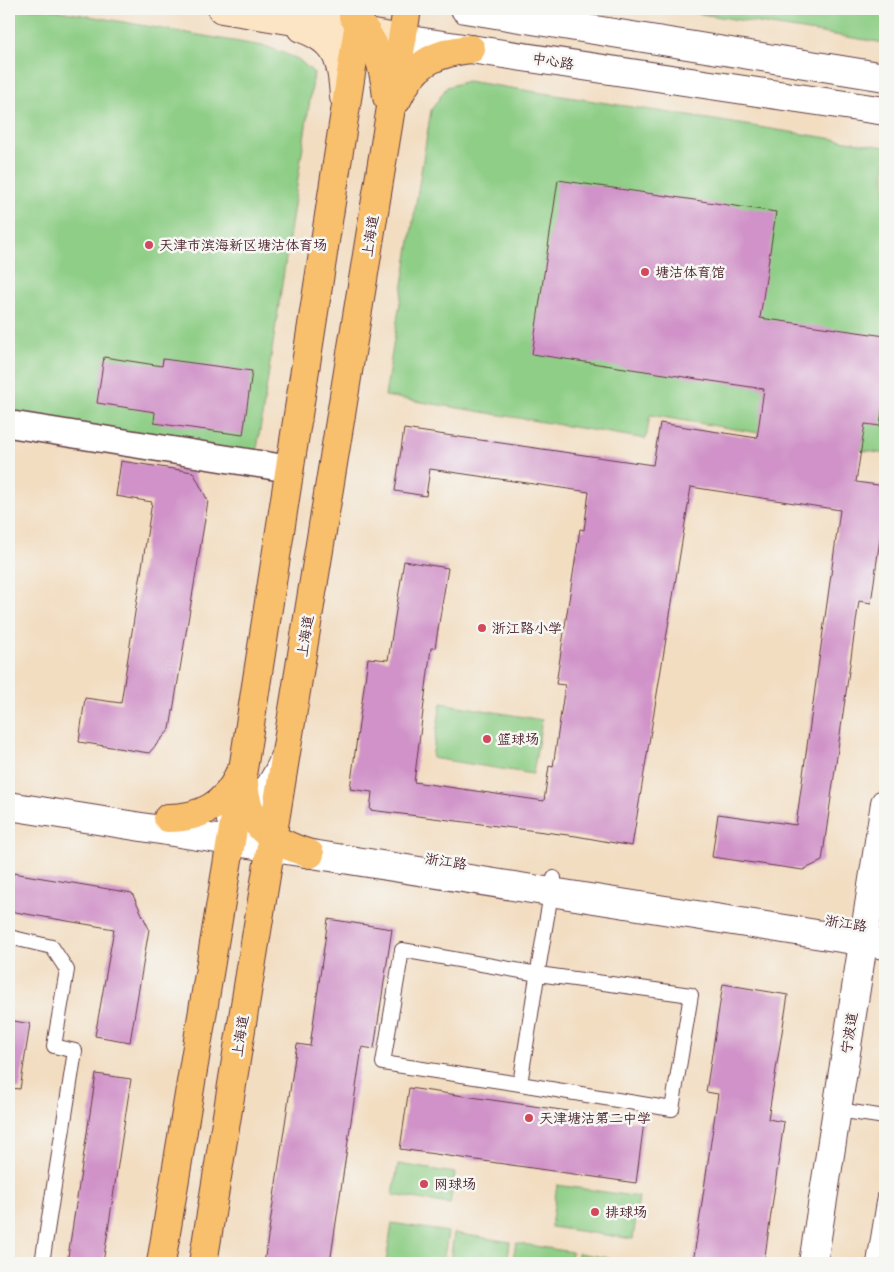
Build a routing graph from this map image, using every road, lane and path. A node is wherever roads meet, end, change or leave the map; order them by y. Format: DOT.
graph roads {
  1 [pos="222,9"];
  2 [pos="407,9"];
  3 [pos="465,9"];
  4 [pos="269,17"];
  5 [pos="355,19"];
  6 [pos="403,39"];
  7 [pos="471,49"];
  8 [pos="885,77"];
  9 [pos="885,111"];
  10 [pos="345,112"];
  11 [pos="389,120"];
  12 [pos="9,424"];
  13 [pos="290,469"];
  14 [pos="284,760"];
  15 [pos="244,763"];
  16 [pos="9,793"];
  17 [pos="885,804"];
  18 [pos="9,806"];
  19 [pos="168,824"];
  20 [pos="233,824"];
  21 [pos="270,838"];
  22 [pos="310,854"];
  23 [pos="265,882"];
  24 [pos="552,885"];
  25 [pos="878,932"];
  26 [pos="9,937"];
  27 [pos="538,974"];
  28 [pos="520,1084"];
  29 [pos="846,1111"];
  30 [pos="885,1117"];
  31 [pos="885,1196"];
  32 [pos="42,1263"];
  33 [pos="161,1263"];
  34 [pos="203,1263"];
  35 [pos="813,1263"];
  36 [pos="830,1263"];
  37 [pos="874,1263"];
  1 -- 4 [label="main road, 中心路"];
  2 -- 6 [label="main road, 上海道"];
  3 -- 8 [label="street"];
  4 -- 5 [label="main road, 中心路"];
  4 -- 10 [label="main road"];
  5 -- 6 [label="main road, 中心路"];
  5 -- 10 [label="main road"];
  5 -- 11 [label="main road"];
  6 -- 7 [label="street, 中心路"];
  6 -- 11 [label="main road, 上海道"];
  7 -- 9 [label="street, 中心路"];
  7 -- 11 [label="main road"];
  10 -- 13 [label="main road"];
  11 -- 14 [label="main road, 上海道"];
  12 -- 13 [label="street"];
  13 -- 15 [label="main road"];
  14 -- 20 [label="street"];
  14 -- 21 [label="main road, 上海道"];
  15 -- 19 [label="main road"];
  15 -- 20 [label="main road"];
  16 -- 19 [label="street, 浙江路"];
  17 -- 25 [label="street, 宁波道"];
  18 -- 19 [label="street, 浙江路"];
  19 -- 20 [label="street, 浙江路"];
  20 -- 21 [label="street, 浙江路"];
  20 -- 33 [label="main road"];
  21 -- 22 [label="street, 浙江路"];
  21 -- 23 [label="main road, 上海道"];
  21 -- 24 [label="street, 浙江路"];
  22 -- 23 [label="main road"];
  22 -- 24 [label="street, 浙江路"];
  23 -- 34 [label="main road, 上海道"];
  24 -- 25 [label="street, 浙江路"];
  24 -- 27 [label="lane"];
  25 -- 29 [label="street, 宁波道"];
  26 -- 32 [label="lane"];
  27 -- 28 [label="lane"];
  27 -- 28 [label="lane"];
  27 -- 28 [label="lane"];
  29 -- 30 [label="lane"];
  29 -- 35 [label="street, 宁波道"];
  29 -- 36 [label="street, 宁波道"];
  31 -- 37 [label="lane"];
}
